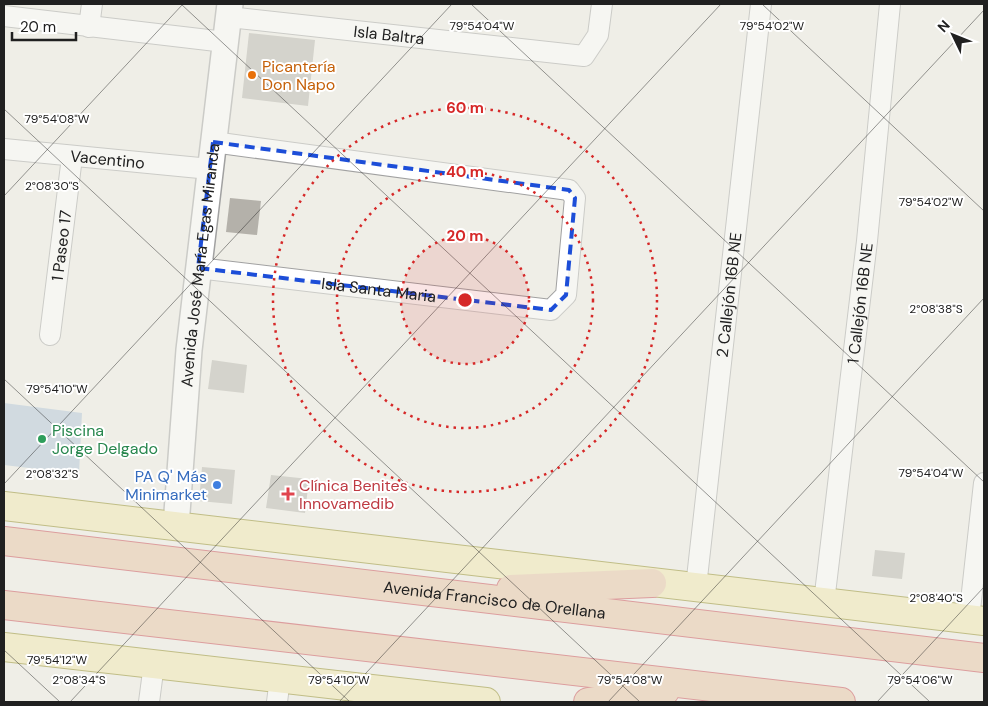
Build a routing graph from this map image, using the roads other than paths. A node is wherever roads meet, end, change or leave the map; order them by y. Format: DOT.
graph roads {
  1 [pos="92,4"];
  2 [pos="602,4"];
  3 [pos="761,4"];
  4 [pos="890,4"];
  5 [pos="229,11"];
  6 [pos="4,16"];
  7 [pos="89,27"];
  8 [pos="225,42"];
  9 [pos="213,142"];
  10 [pos="4,149"];
  11 [pos="72,157"];
  12 [pos="210,169"];
  13 [pos="198,268"];
  14 [pos="50,335"];
  15 [pos="984,483"];
  16 [pos="4,506"];
  17 [pos="176,526"];
  18 [pos="4,541"];
  19 [pos="652,583"];
  20 [pos="696,587"];
  21 [pos="428,593"];
  22 [pos="824,602"];
  23 [pos="4,605"];
  24 [pos="977,620"];
  25 [pos="4,647"];
  26 [pos="984,658"];
  27 [pos="154,664"];
  28 [pos="701,686"];
  29 [pos="279,690"];
  30 [pos="150,702"];
  31 [pos="486,702"];
  32 [pos="588,702"];
  33 [pos="841,702"];
  1 -- 7 [label="street"];
  2 -- 5 [label="street, Isla Baltra"];
  3 -- 20 [label="street, 2 Callejón 16B NE"];
  4 -- 22 [label="street, 1 Callejón 16B NE"];
  5 -- 8 [label="street, Avenida José María Egas Miranda"];
  6 -- 7 [label="street"];
  7 -- 8 [label="street"];
  8 -- 9 [label="street, Avenida José María Egas Miranda"];
  9 -- 12 [label="street, Avenida José María Egas Miranda"];
  9 -- 13 [label="street, Isla Santa Maria"];
  10 -- 11 [label="street, Vacentino"];
  11 -- 12 [label="street, Vacentino"];
  11 -- 14 [label="street, 1 Paseo 17"];
  12 -- 13 [label="street, Avenida José María Egas Miranda"];
  13 -- 17 [label="street, Avenida José María Egas Miranda"];
  15 -- 24 [label="street"];
  16 -- 17 [label="main road"];
  17 -- 19 [label="main road"];
  18 -- 21 [label="highway, Avenida Francisco de Orellana"];
  19 -- 20 [label="main road"];
  19 -- 21 [label="highway"];
  20 -- 22 [label="main road"];
  21 -- 26 [label="highway, Avenida Francisco de Orellana"];
  22 -- 24 [label="main road"];
  23 -- 28 [label="highway"];
  25 -- 27 [label="main road"];
  27 -- 29 [label="main road"];
  27 -- 30 [label="street"];
  28 -- 32 [label="highway"];
  28 -- 33 [label="highway"];
  29 -- 31 [label="main road"];
}
